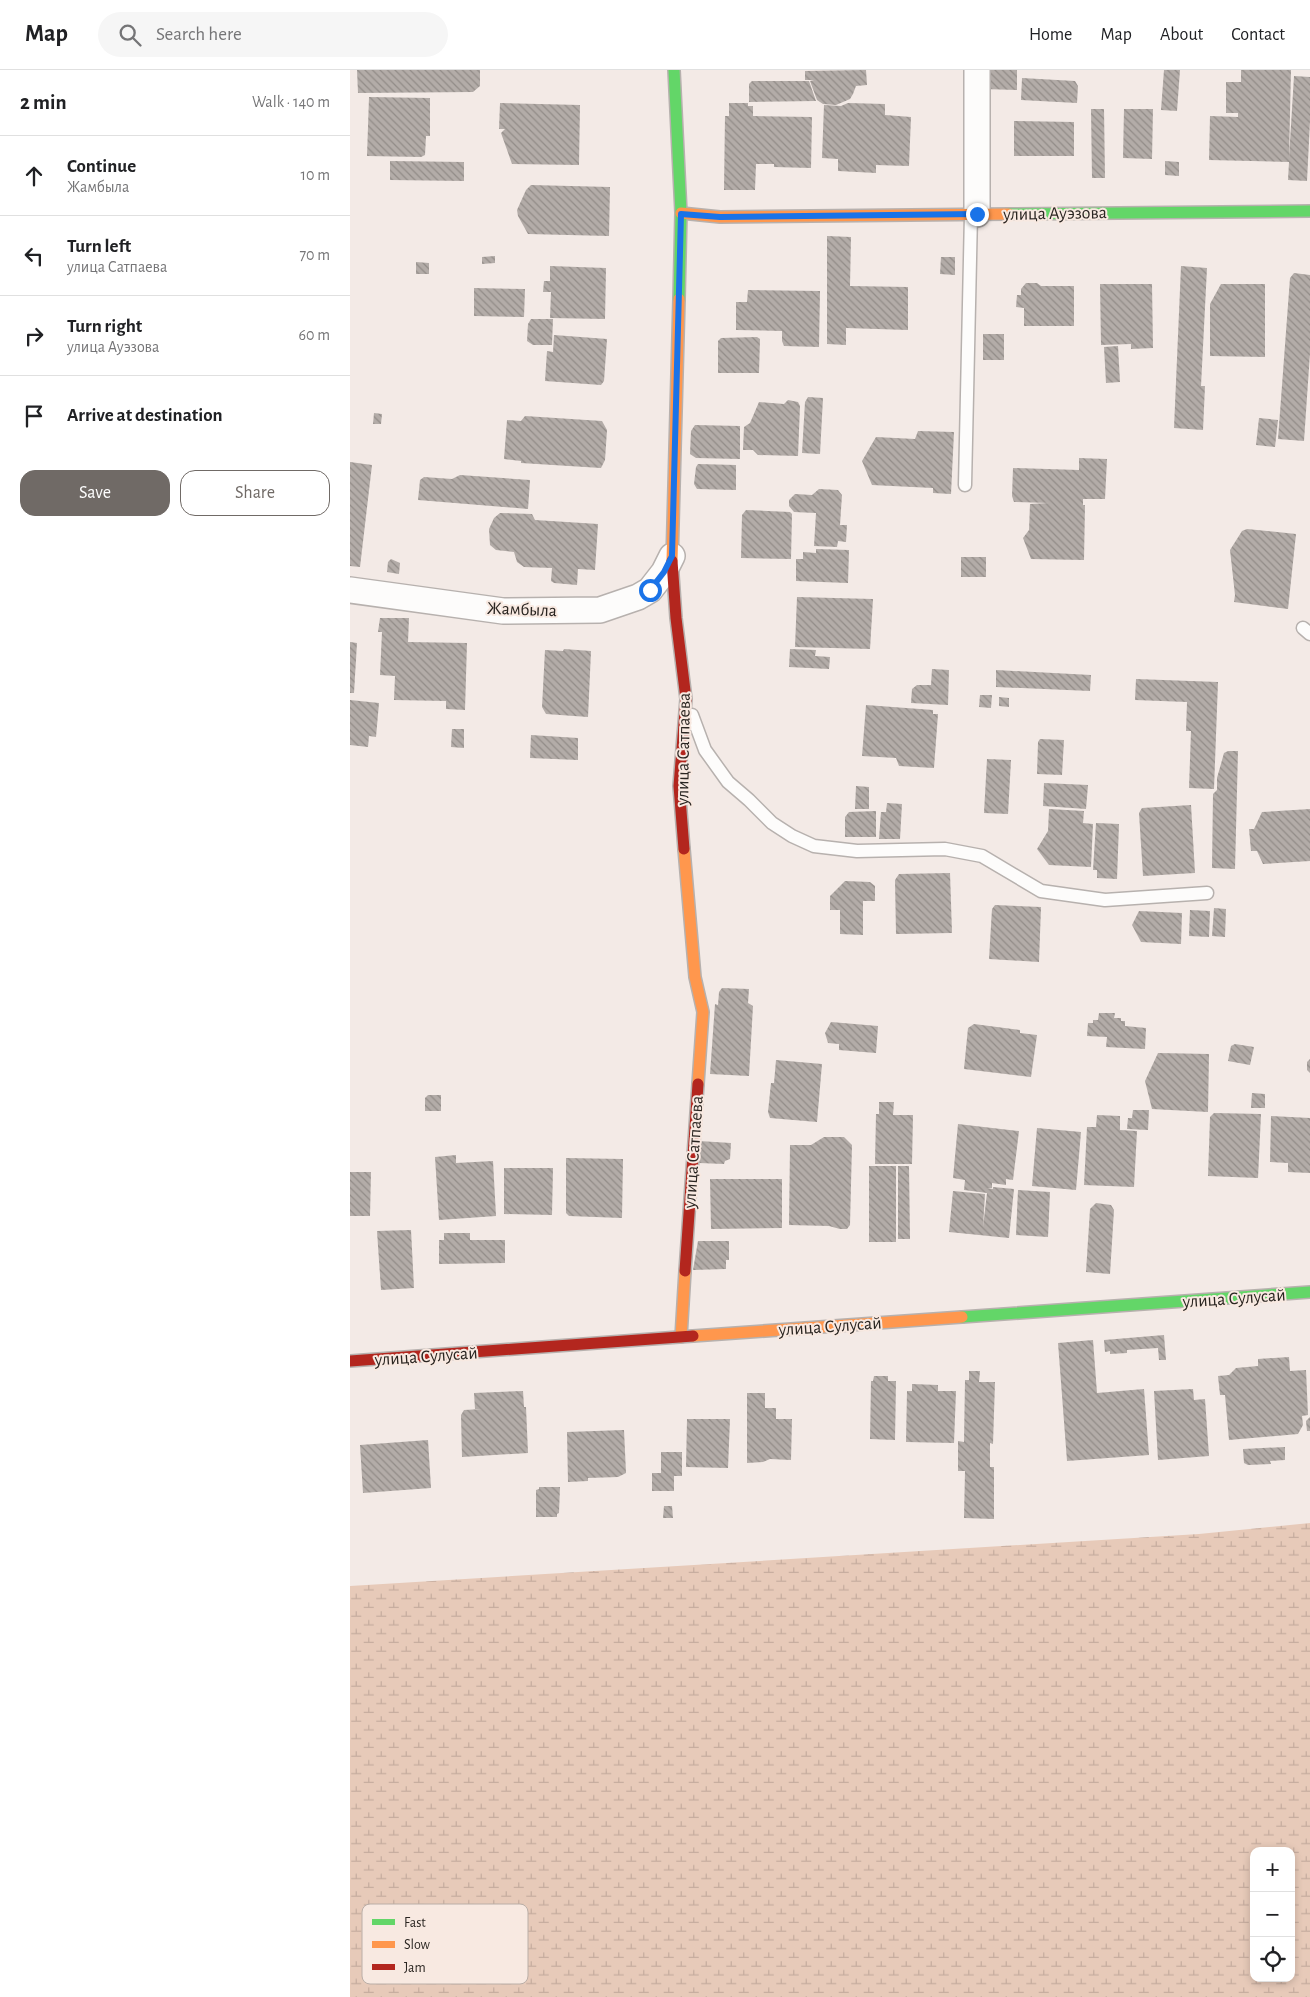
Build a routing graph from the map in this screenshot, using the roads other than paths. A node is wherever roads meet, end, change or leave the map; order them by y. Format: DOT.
graph roads {
  1 [pos="674,70"];
  2 [pos="977,70"];
  3 [pos="1310,211"];
  4 [pos="681,214"];
  5 [pos="974,214"];
  6 [pos="965,485"];
  7 [pos="672,556"];
  8 [pos="350,590"];
  9 [pos="686,699"];
  10 [pos="1207,893"];
  11 [pos="1310,1292"];
  12 [pos="681,1337"];
  13 [pos="350,1361"];
  1 -- 4 [label="street, улица Сатпаева"];
  2 -- 5 [label="street"];
  3 -- 5 [label="street, улица Ауэзова"];
  4 -- 5 [label="street, улица Ауэзова"];
  4 -- 7 [label="street, улица Сатпаева"];
  5 -- 6 [label="lane"];
  7 -- 8 [label="street, Жамбыла"];
  7 -- 9 [label="street, улица Сатпаева"];
  9 -- 10 [label="lane"];
  9 -- 12 [label="street, улица Сатпаева"];
  11 -- 12 [label="street, улица Сулусай"];
  12 -- 13 [label="street, улица Сулусай"];
}
